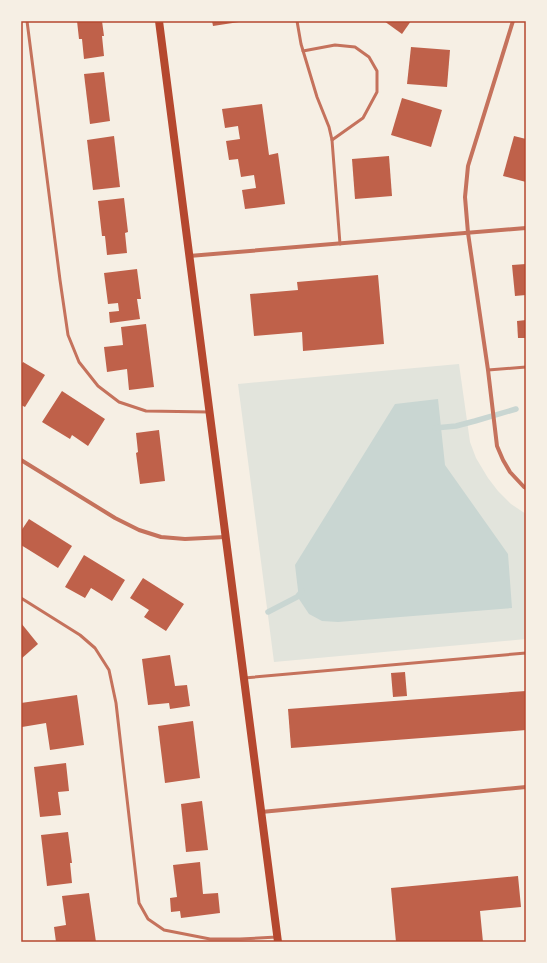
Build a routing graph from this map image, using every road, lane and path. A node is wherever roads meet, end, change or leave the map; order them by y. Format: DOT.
graph roads {
  1 [pos="27,21"];
  2 [pos="159,21"];
  3 [pos="297,21"];
  4 [pos="513,21"];
  5 [pos="303,52"];
  6 [pos="332,140"];
  7 [pos="526,228"];
  8 [pos="468,233"];
  9 [pos="340,244"];
  10 [pos="189,256"];
  11 [pos="526,367"];
  12 [pos="488,370"];
  13 [pos="210,412"];
  14 [pos="21,460"];
  15 [pos="525,487"];
  16 [pos="226,537"];
  17 [pos="21,598"];
  18 [pos="526,653"];
  19 [pos="244,678"];
  20 [pos="526,786"];
  21 [pos="261,812"];
  22 [pos="278,940"];
  1 -- 13 [label="lane"];
  2 -- 10 [label="main road"];
  3 -- 5 [label="lane"];
  4 -- 8 [label="street"];
  5 -- 6 [label="lane"];
  5 -- 6 [label="lane"];
  6 -- 9 [label="lane"];
  7 -- 8 [label="street"];
  8 -- 9 [label="street"];
  8 -- 12 [label="street"];
  9 -- 10 [label="street"];
  10 -- 13 [label="main road"];
  11 -- 12 [label="lane"];
  12 -- 15 [label="street"];
  13 -- 16 [label="main road"];
  14 -- 16 [label="street"];
  16 -- 19 [label="main road"];
  17 -- 22 [label="lane"];
  18 -- 19 [label="lane"];
  19 -- 21 [label="main road"];
  20 -- 21 [label="street"];
  21 -- 22 [label="main road"];
}
